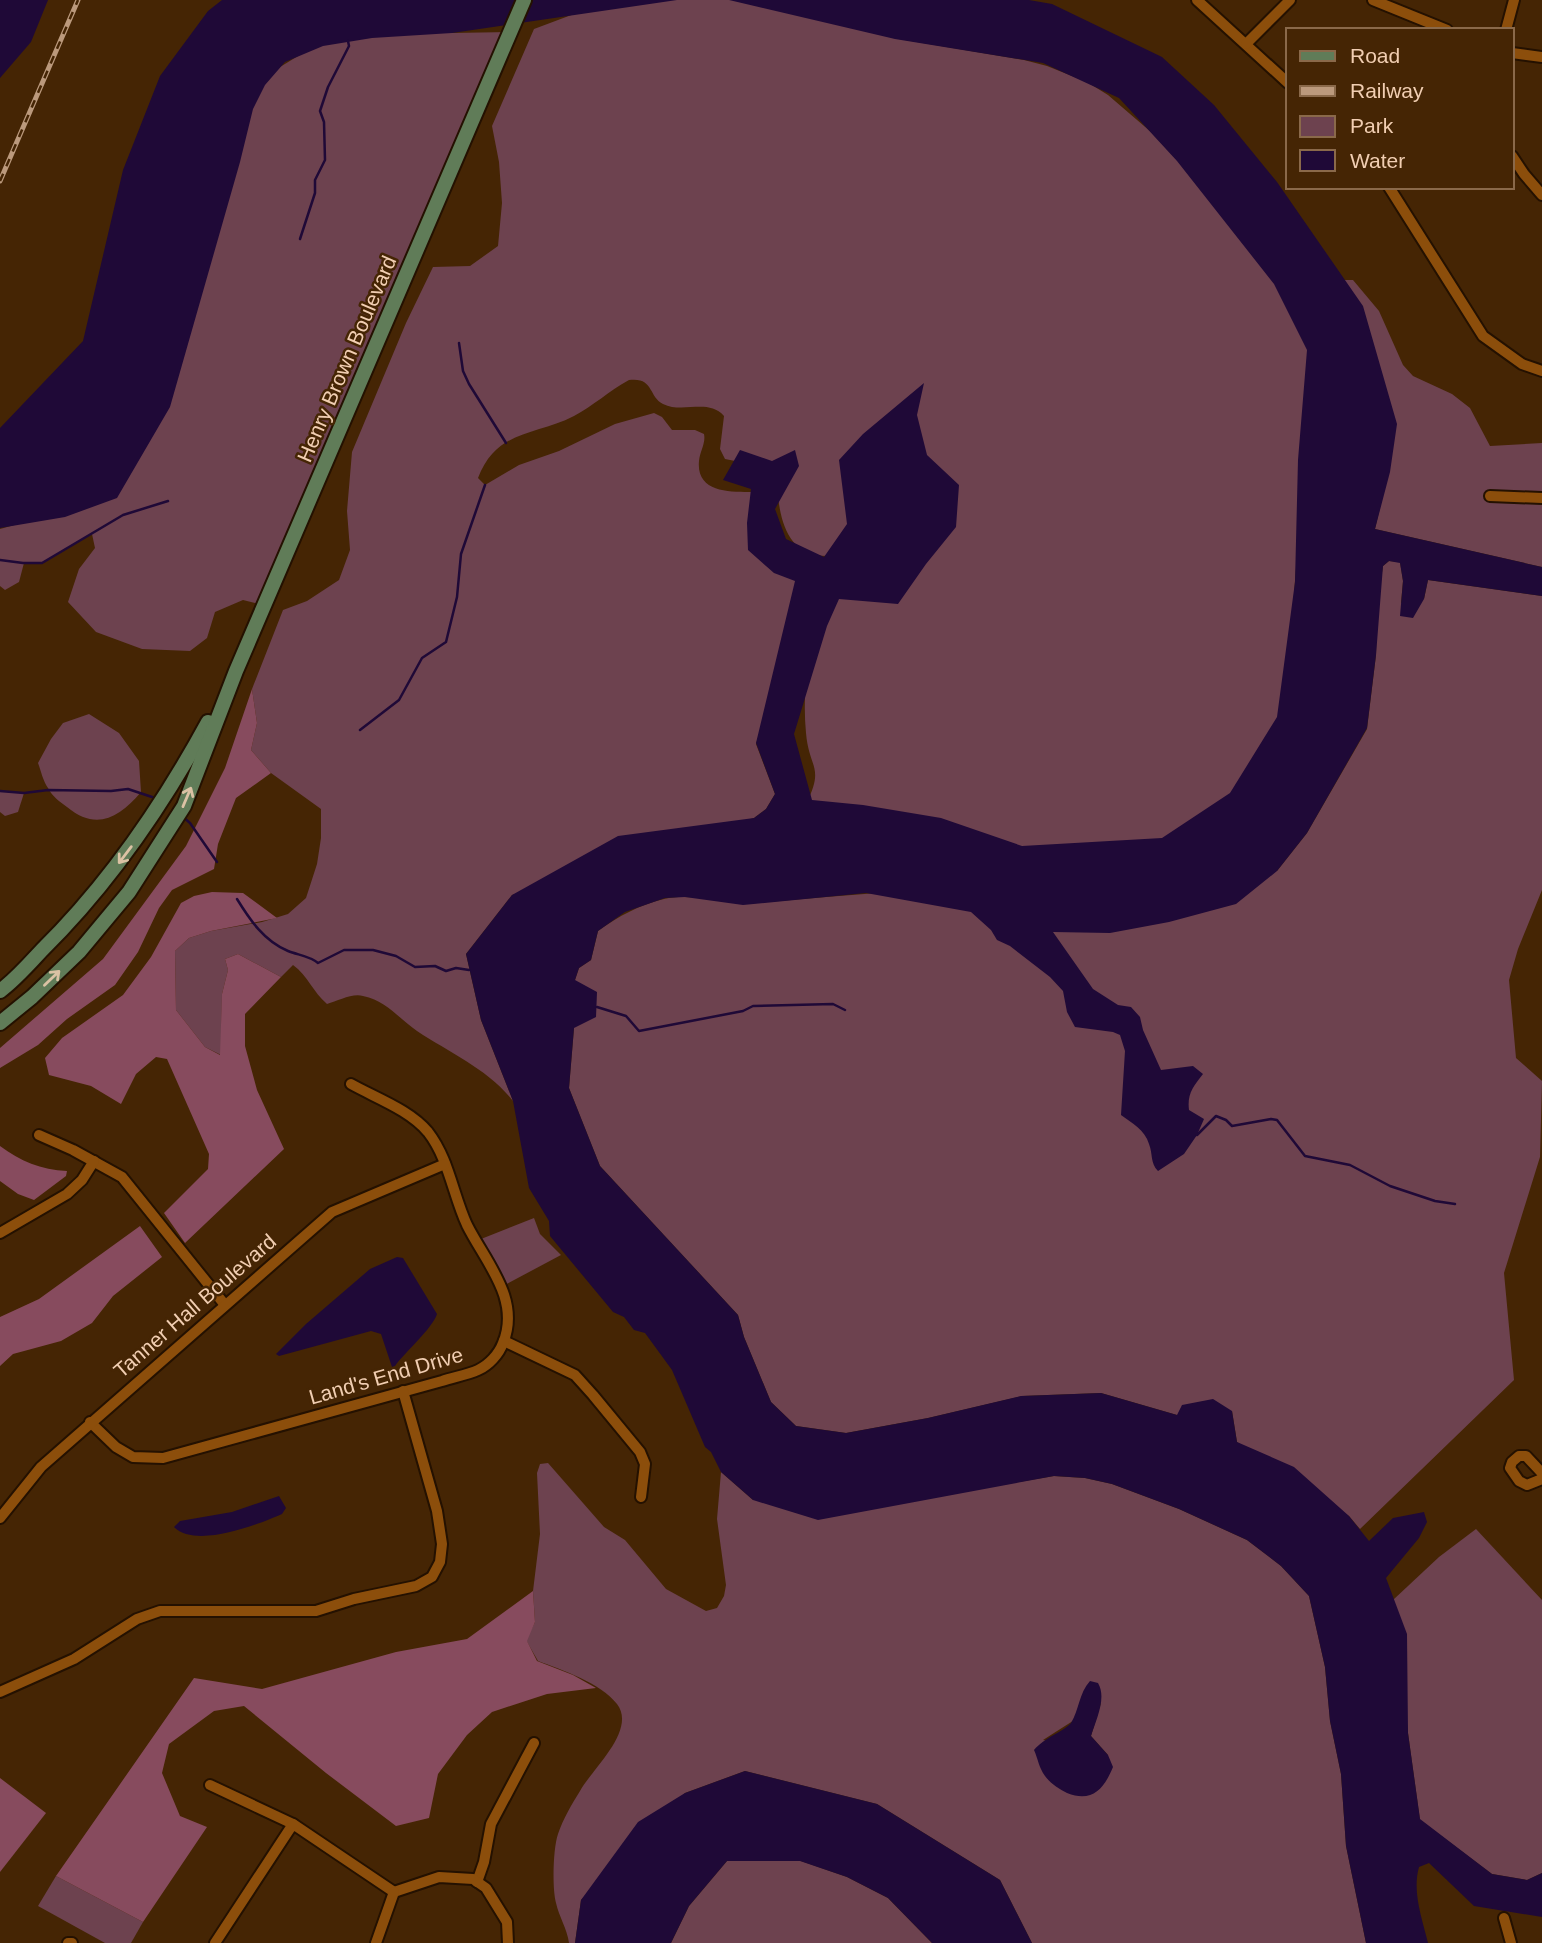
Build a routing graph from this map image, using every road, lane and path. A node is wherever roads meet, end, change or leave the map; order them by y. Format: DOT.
graph roads {
  1 [pos="524,0"];
  2 [pos="1197,0"];
  3 [pos="1290,0"];
  4 [pos="1373,0"];
  5 [pos="1514,0"];
  6 [pos="1442,28"];
  7 [pos="1507,28"];
  8 [pos="1246,44"];
  9 [pos="1514,53"];
  10 [pos="1542,57"];
  11 [pos="1286,81"];
  12 [pos="1514,159"];
  13 [pos="1390,189"];
  14 [pos="1542,195"];
  15 [pos="1542,371"];
  16 [pos="1490,496"];
  17 [pos="1542,498"];
  18 [pos="236,671"];
  19 [pos="0,991"];
  20 [pos="0,1023"];
  21 [pos="351,1084"];
  22 [pos="39,1135"];
  23 [pos="94,1161"];
  24 [pos="445,1164"];
  25 [pos="0,1233"];
  26 [pos="225,1305"];
  27 [pos="504,1341"];
  28 [pos="403,1391"];
  29 [pos="90,1422"];
  30 [pos="1542,1473"];
  31 [pos="1542,1479"];
  32 [pos="640,1497"];
  33 [pos="0,1518"];
  34 [pos="0,1692"];
  35 [pos="534,1742"];
  36 [pos="210,1785"];
  37 [pos="293,1825"];
  38 [pos="477,1882"];
  39 [pos="394,1892"];
  40 [pos="1504,1918"];
  41 [pos="508,1942"];
  42 [pos="215,1943"];
  43 [pos="376,1943"];
  44 [pos="1511,1943"];
  1 -- 18 [label="main road, Henry Brown Boulevard"];
  2 -- 8 [label="street"];
  3 -- 8 [label="street"];
  4 -- 6 [label="street"];
  5 -- 7 [label="street"];
  8 -- 11 [label="street"];
  9 -- 10 [label="street"];
  12 -- 14 [label="street"];
  13 -- 15 [label="street"];
  16 -- 17 [label="street"];
  18 -- 19 [label="main road, Henry Brown Boulevard, one-way"];
  20 -- 18 [label="main road, Henry Brown Boulevard, one-way"];
  21 -- 24 [label="street"];
  22 -- 23 [label="street"];
  23 -- 25 [label="street"];
  23 -- 26 [label="street"];
  24 -- 26 [label="street, Tanner Hall Boulevard"];
  24 -- 27 [label="street"];
  26 -- 29 [label="street, Tanner Hall Boulevard"];
  27 -- 28 [label="street, Land's End Drive"];
  27 -- 32 [label="street"];
  28 -- 29 [label="street, Land's End Drive"];
  28 -- 34 [label="street"];
  29 -- 33 [label="street, Tanner Hall Boulevard"];
  30 -- 31 [label="street"];
  35 -- 38 [label="street"];
  36 -- 37 [label="street"];
  37 -- 39 [label="street"];
  37 -- 42 [label="street"];
  38 -- 39 [label="street"];
  38 -- 41 [label="street"];
  39 -- 43 [label="street"];
  40 -- 44 [label="street"];
}
